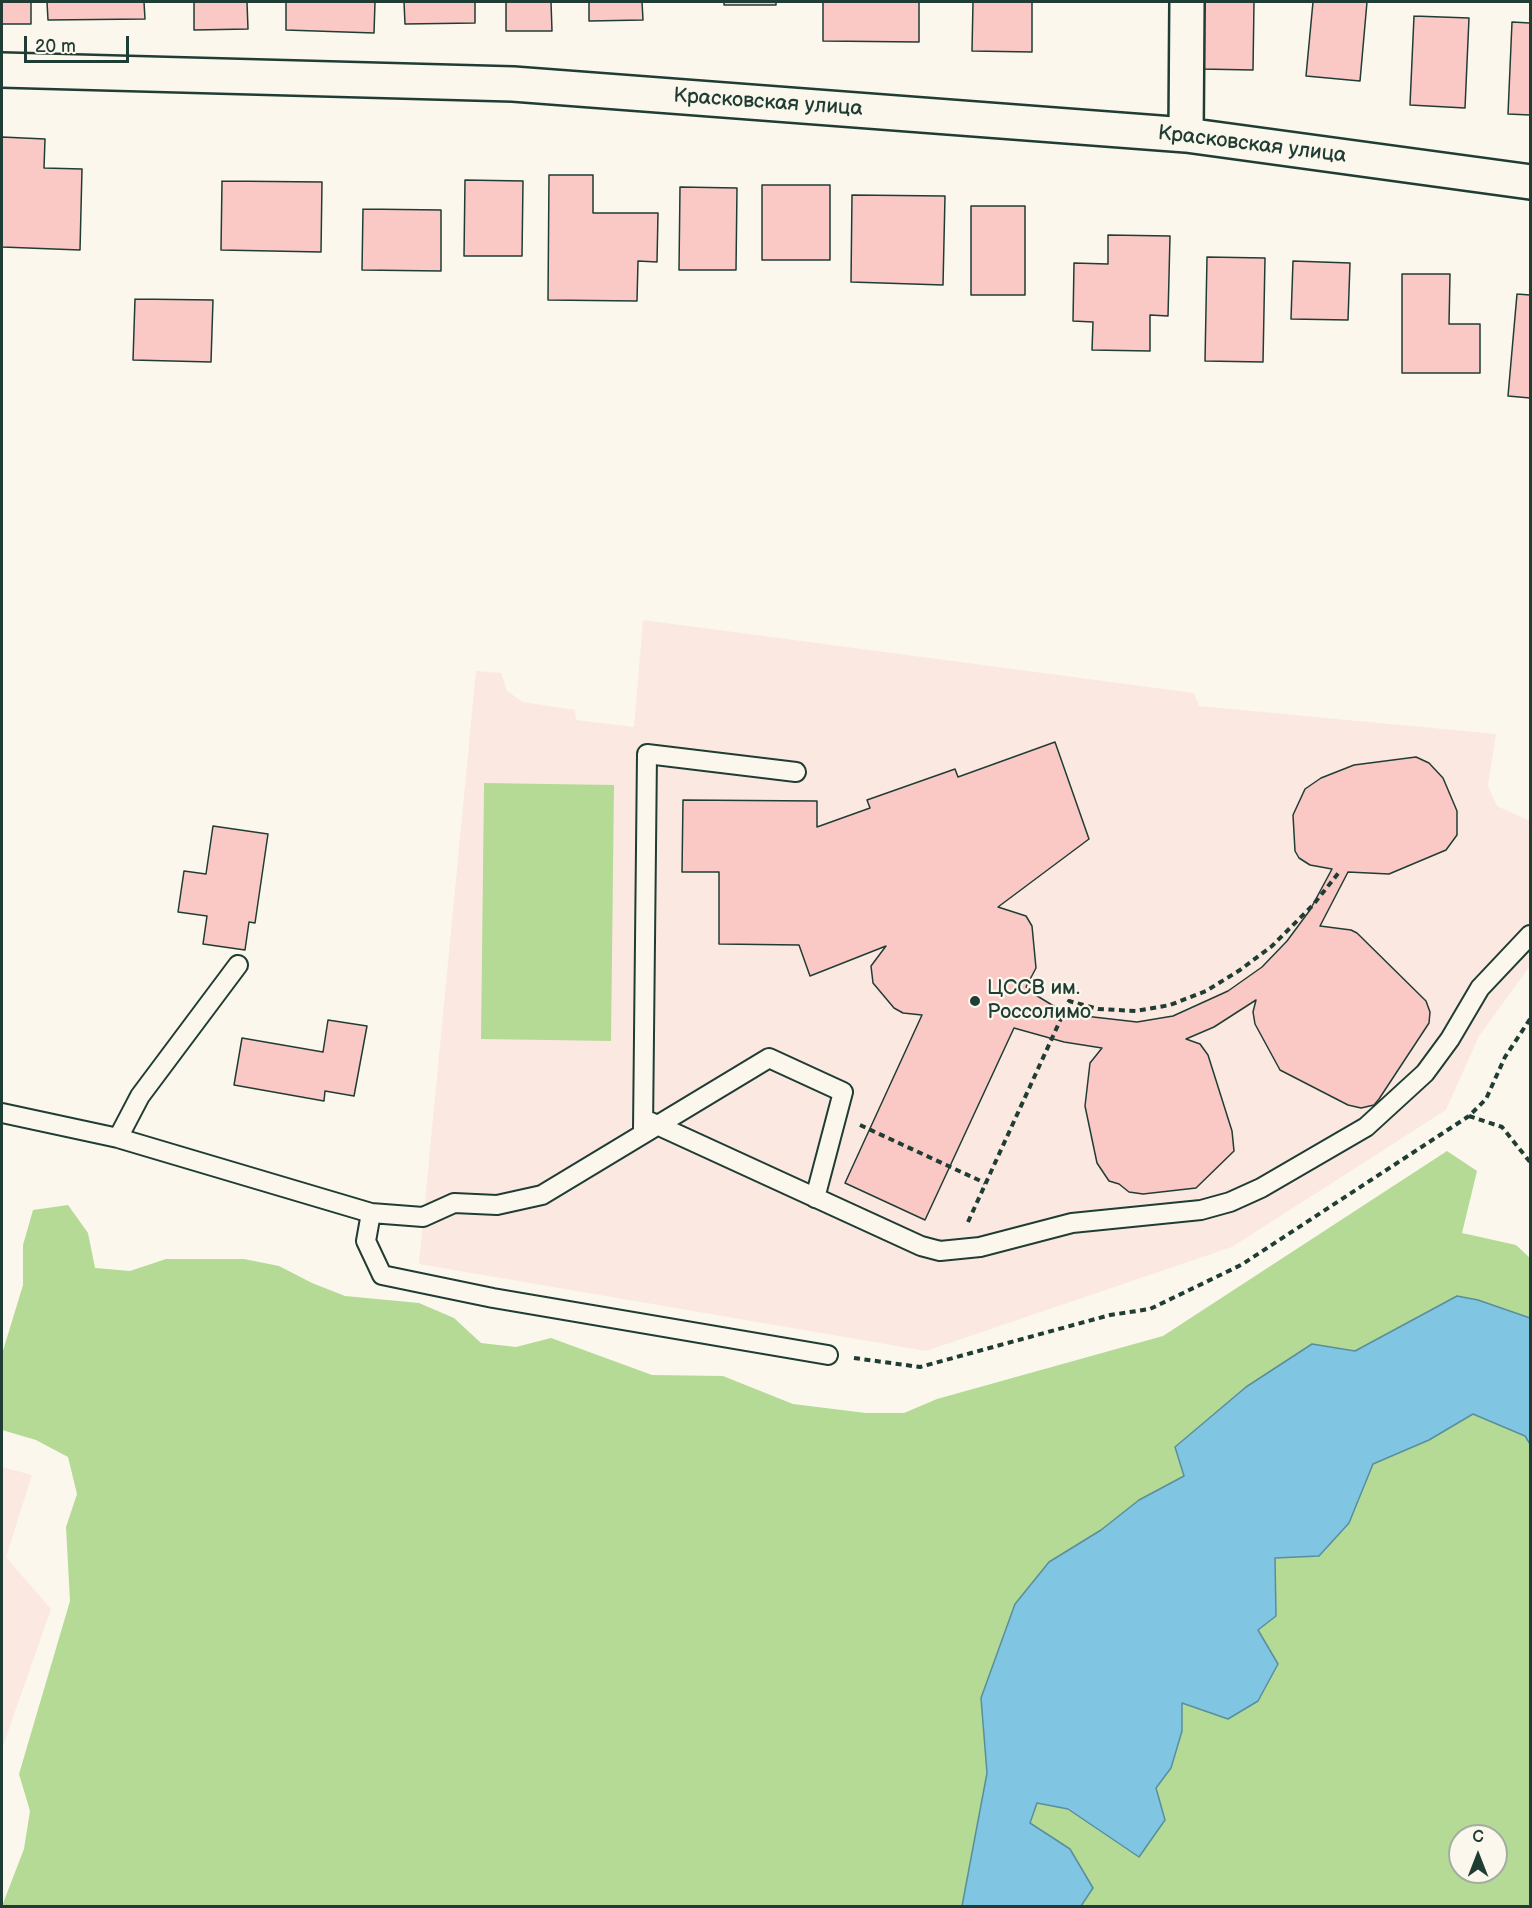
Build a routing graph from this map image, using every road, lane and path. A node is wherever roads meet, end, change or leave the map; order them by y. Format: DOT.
graph roads {
  1 [pos="1187,2"];
  2 [pos="2,70"];
  3 [pos="1186,135"];
  4 [pos="1530,182"];
  5 [pos="796,772"];
  6 [pos="1340,871"];
  7 [pos="1530,935"];
  8 [pos="238,965"];
  9 [pos="1530,1019"];
  10 [pos="2,1113"];
  11 [pos="837,1115"];
  12 [pos="1469,1116"];
  13 [pos="648,1126"];
  14 [pos="118,1138"];
  15 [pos="1530,1162"];
  16 [pos="986,1183"];
  17 [pos="815,1198"];
  18 [pos="371,1213"];
  19 [pos="954,1251"];
  20 [pos="828,1355"];
  1 -- 3 [label="street"];
  2 -- 3 [label="street, Красковская улица"];
  3 -- 4 [label="street, Красковская улица"];
  5 -- 13 [label="lane"];
  6 -- 16 [label="path"];
  7 -- 19 [label="lane"];
  8 -- 14 [label="lane"];
  9 -- 12 [label="path"];
  10 -- 14 [label="lane"];
  11 -- 13 [label="lane"];
  11 -- 16 [label="path"];
  11 -- 17 [label="lane"];
  12 -- 15 [label="path"];
  12 -- 20 [label="path"];
  13 -- 17 [label="lane"];
  13 -- 18 [label="lane"];
  14 -- 18 [label="lane"];
  16 -- 19 [label="path"];
  17 -- 19 [label="lane"];
  18 -- 20 [label="lane"];
}
